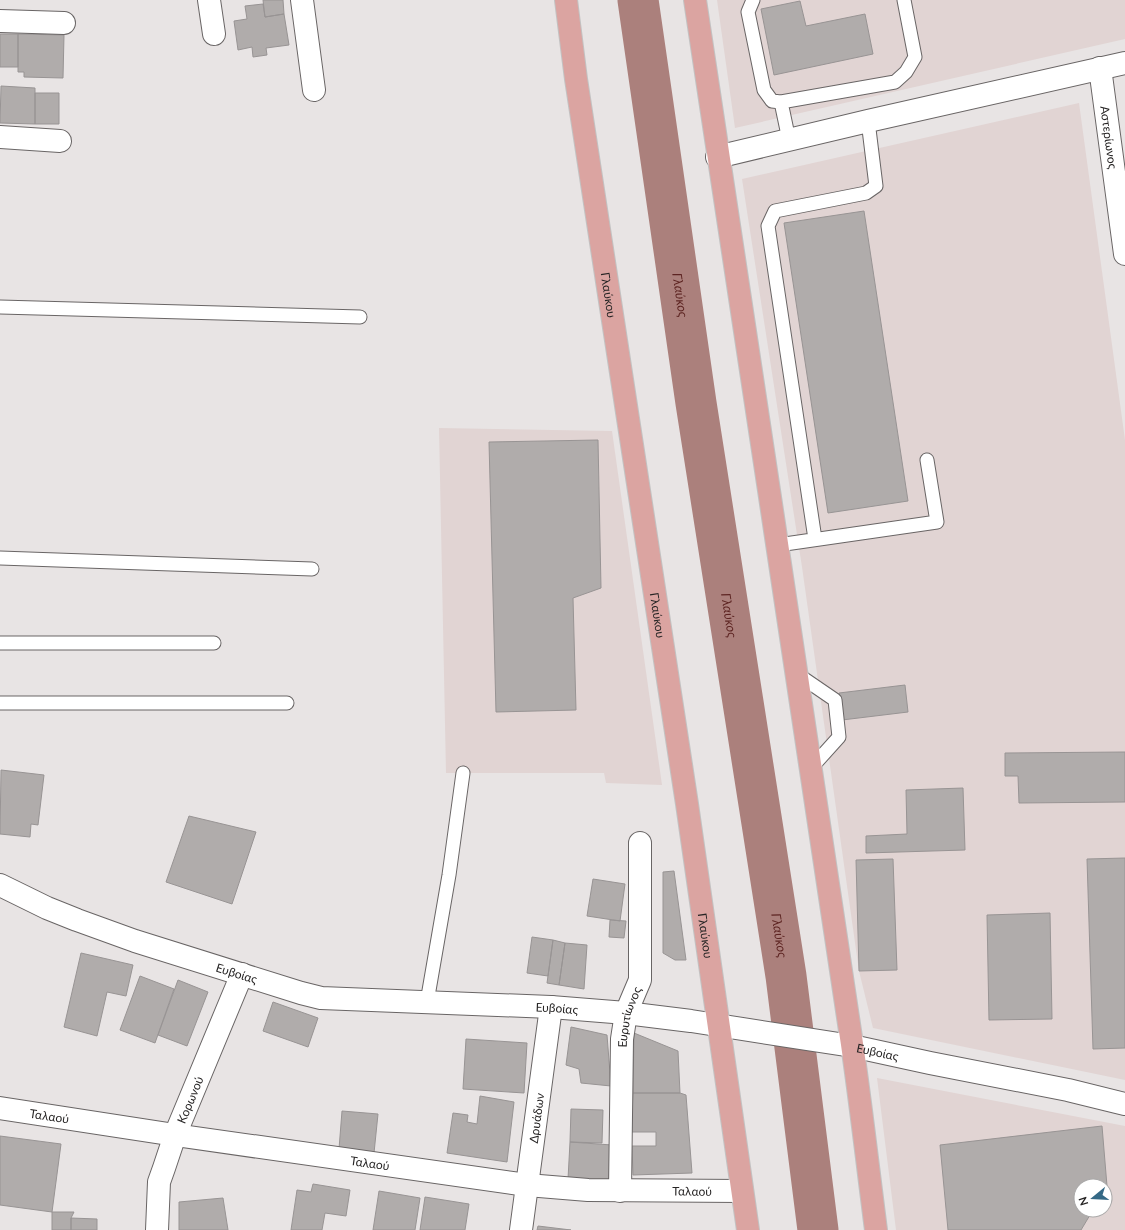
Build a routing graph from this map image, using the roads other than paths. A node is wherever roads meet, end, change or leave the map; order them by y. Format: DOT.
graph roads {
  1 [pos="209,0"];
  2 [pos="302,0"];
  3 [pos="566,0"];
  4 [pos="695,0"];
  5 [pos="753,0"];
  6 [pos="904,0"];
  7 [pos="0,21"];
  8 [pos="64,23"];
  9 [pos="214,34"];
  10 [pos="1125,63"];
  11 [pos="1100,68"];
  12 [pos="314,90"];
  13 [pos="781,102"];
  14 [pos="868,121"];
  15 [pos="0,137"];
  16 [pos="789,140"];
  17 [pos="60,141"];
  18 [pos="717,157"];
  19 [pos="1125,254"];
  20 [pos="0,307"];
  21 [pos="360,318"];
  22 [pos="926,460"];
  23 [pos="815,539"];
  24 [pos="778,545"];
  25 [pos="0,558"];
  26 [pos="312,569"];
  27 [pos="214,642"];
  28 [pos="0,643"];
  29 [pos="797,674"];
  30 [pos="0,703"];
  31 [pos="287,703"];
  32 [pos="811,768"];
  33 [pos="463,773"];
  34 [pos="640,843"];
  35 [pos="0,885"];
  36 [pos="242,974"];
  37 [pos="427,1002"];
  38 [pos="551,1007"];
  39 [pos="626,1013"];
  40 [pos="718,1025"];
  41 [pos="843,1044"];
  42 [pos="1125,1104"];
  43 [pos="0,1108"];
  44 [pos="175,1136"];
  45 [pos="527,1185"];
  46 [pos="620,1191"];
  47 [pos="742,1191"];
  48 [pos="157,1230"];
  49 [pos="522,1230"];
  50 [pos="748,1230"];
  51 [pos="876,1230"];
  1 -- 9 [label="street"];
  2 -- 12 [label="street"];
  3 -- 40 [label="main road, Γλαύκου"];
  4 -- 18 [label="main road"];
  5 -- 13 [label="lane"];
  6 -- 13 [label="lane"];
  7 -- 8 [label="street"];
  10 -- 11 [label="street"];
  11 -- 14 [label="street"];
  11 -- 19 [label="street, Αστερίωνος"];
  13 -- 16 [label="lane"];
  14 -- 16 [label="street"];
  14 -- 23 [label="lane"];
  15 -- 17 [label="street"];
  16 -- 18 [label="street"];
  18 -- 24 [label="main road"];
  20 -- 21 [label="lane"];
  22 -- 23 [label="lane"];
  23 -- 24 [label="lane"];
  24 -- 29 [label="main road"];
  25 -- 26 [label="lane"];
  27 -- 28 [label="lane"];
  29 -- 32 [label="main road"];
  29 -- 32 [label="lane"];
  30 -- 31 [label="lane"];
  32 -- 41 [label="main road"];
  33 -- 37 [label="lane"];
  34 -- 39 [label="street, Ευρυτίωνος"];
  35 -- 36 [label="street, Ευβοίας"];
  36 -- 37 [label="street, Ευβοίας"];
  36 -- 44 [label="street, Κορωνού"];
  37 -- 38 [label="street, Ευβοίας"];
  38 -- 39 [label="street, Ευβοίας"];
  38 -- 45 [label="street, Δρυάδων"];
  39 -- 40 [label="street, Ευβοίας"];
  39 -- 46 [label="street, Ευρυτίωνος"];
  40 -- 41 [label="street, Ευβοίας"];
  40 -- 47 [label="main road, Γλαύκου"];
  41 -- 42 [label="street, Ευβοίας"];
  41 -- 51 [label="main road"];
  43 -- 44 [label="street, Ταλαού"];
  44 -- 45 [label="street, Ταλαού"];
  44 -- 48 [label="street, Κορωνού"];
  45 -- 46 [label="street, Ταλαού"];
  45 -- 49 [label="street, Δρυάδων"];
  46 -- 47 [label="street, Ταλαού"];
  47 -- 50 [label="main road, Γλαύκου"];
}
